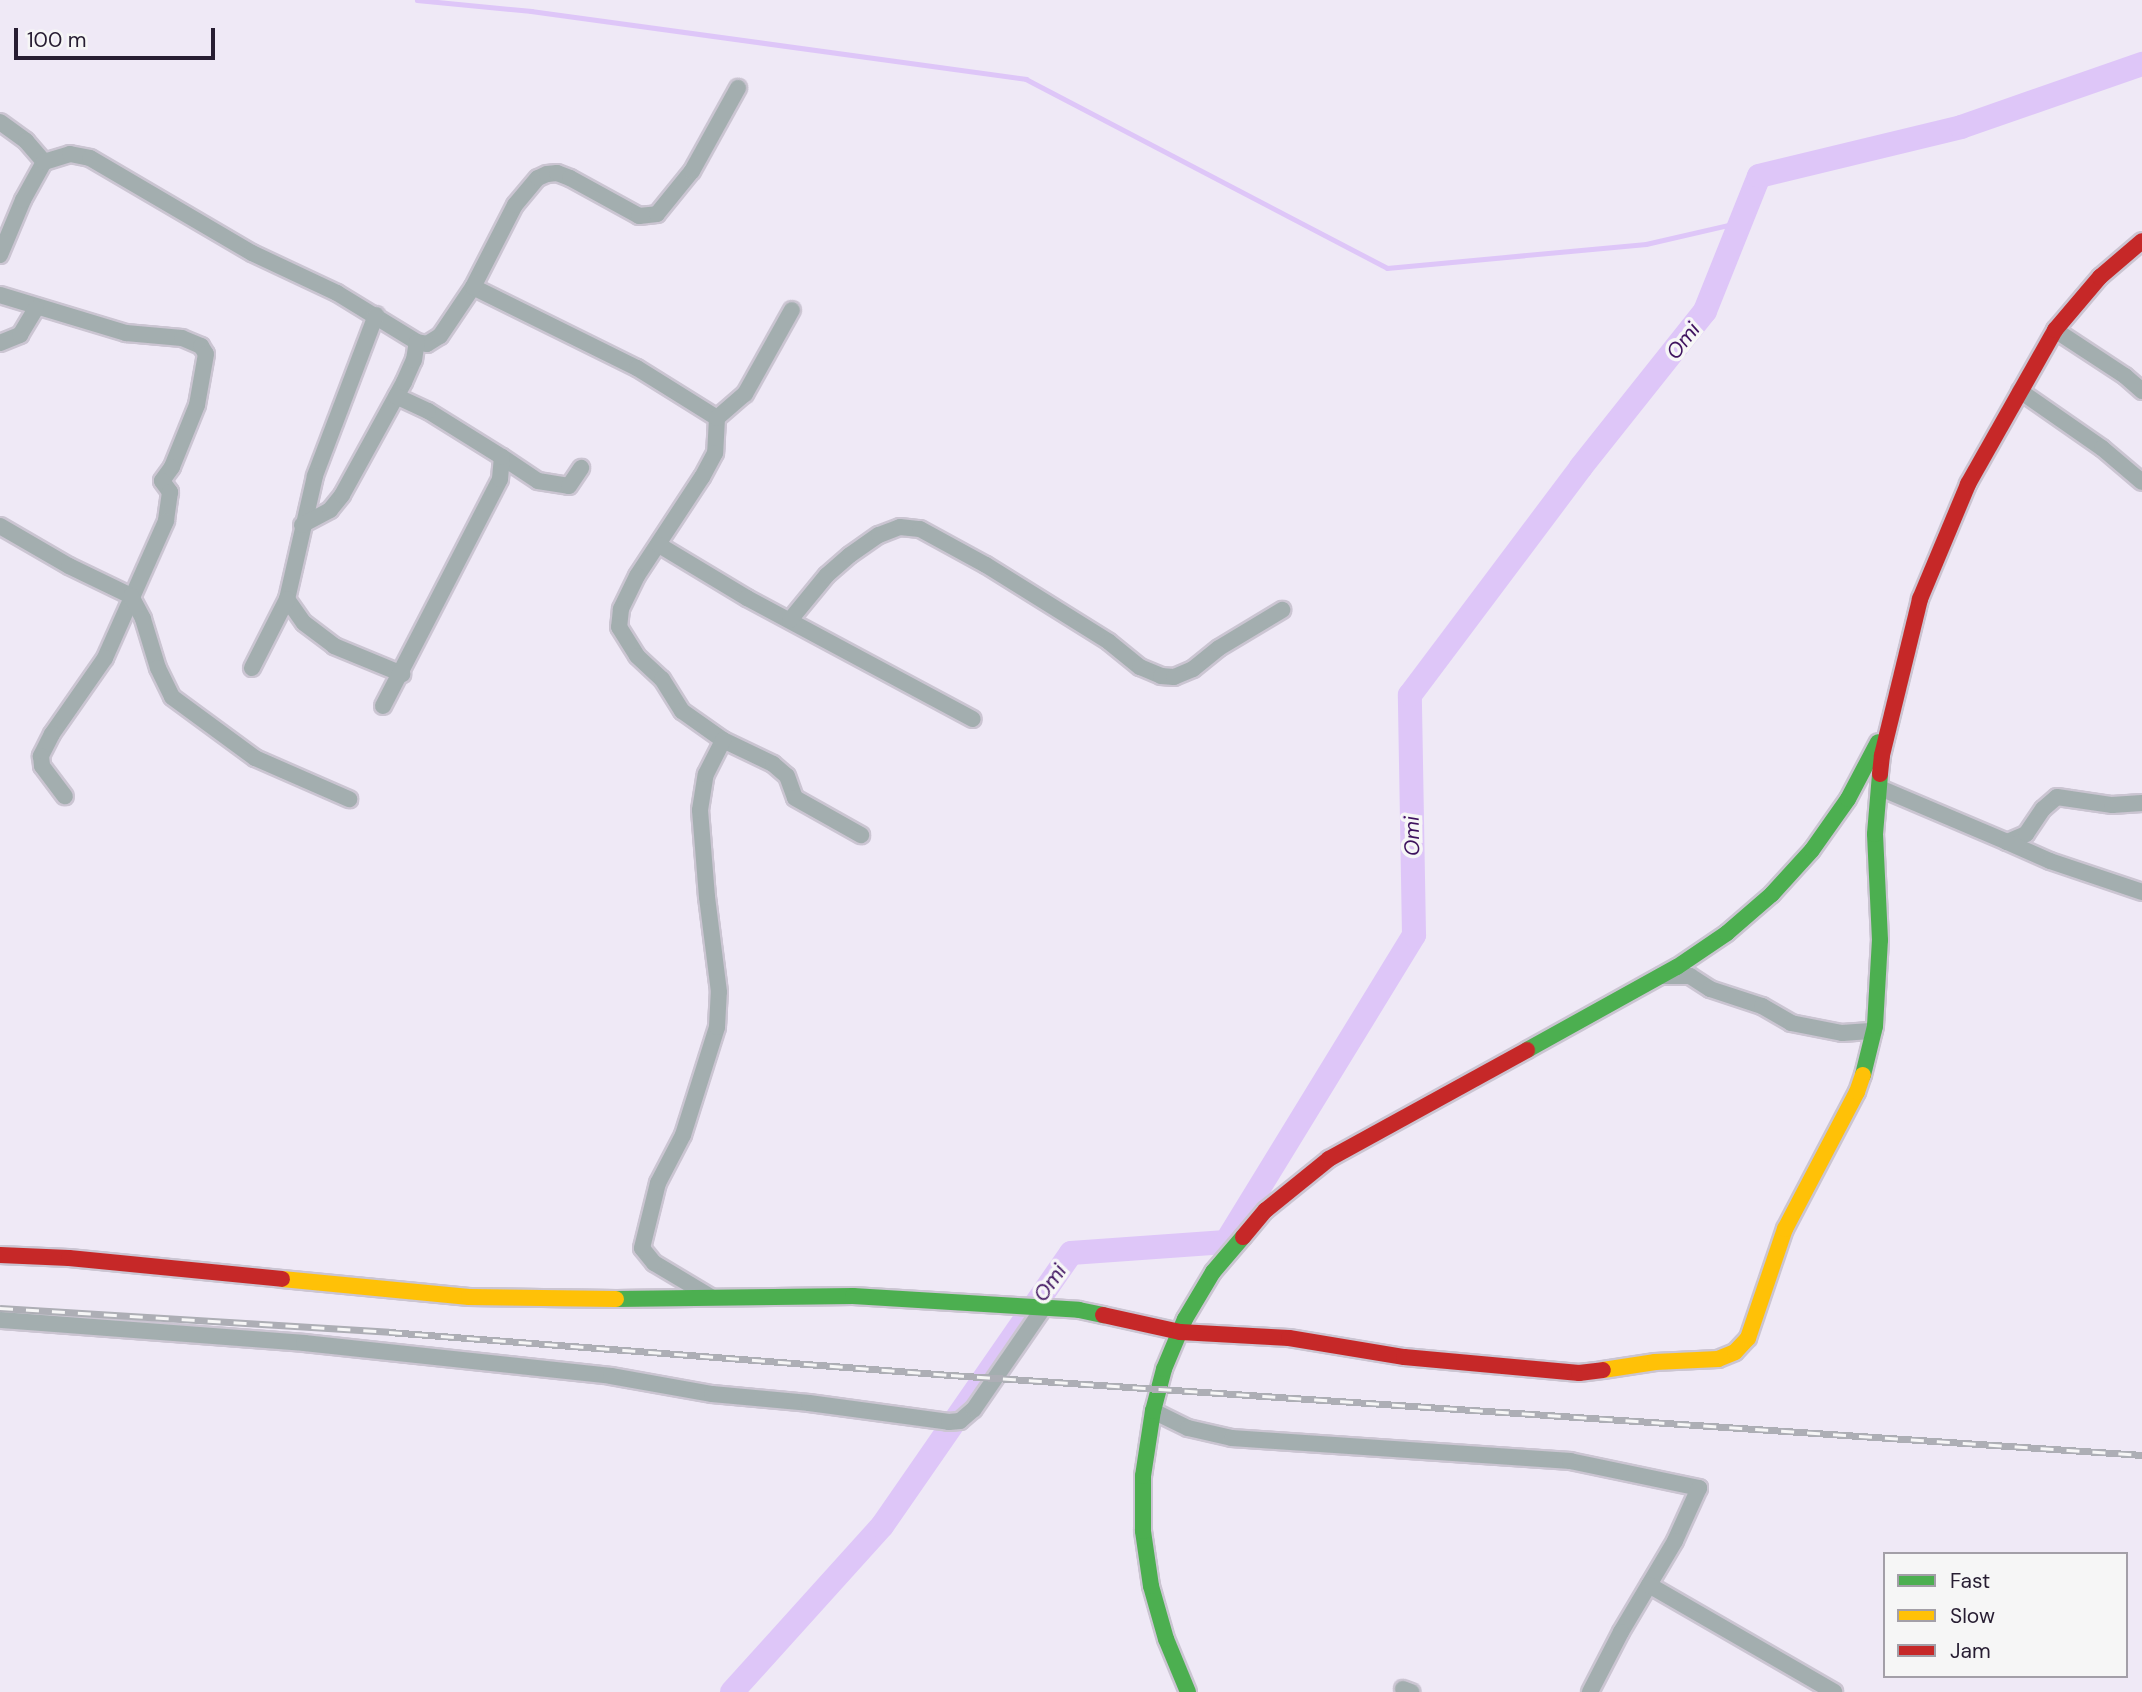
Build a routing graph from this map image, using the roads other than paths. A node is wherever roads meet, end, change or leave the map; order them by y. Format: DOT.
graph roads {
  1 [pos="738,88"];
  2 [pos="0,122"];
  3 [pos="44,162"];
  4 [pos="2142,241"];
  5 [pos="0,255"];
  6 [pos="473,287"];
  7 [pos="0,295"];
  8 [pos="36,308"];
  9 [pos="792,310"];
  10 [pos="376,315"];
  11 [pos="2055,330"];
  12 [pos="0,342"];
  13 [pos="417,342"];
  14 [pos="2020,391"];
  15 [pos="2142,391"];
  16 [pos="396,396"];
  17 [pos="717,418"];
  18 [pos="502,457"];
  19 [pos="581,468"];
  20 [pos="2142,482"];
  21 [pos="302,525"];
  22 [pos="0,526"];
  23 [pos="659,545"];
  24 [pos="131,596"];
  25 [pos="287,599"];
  26 [pos="1282,610"];
  27 [pos="790,620"];
  28 [pos="252,668"];
  29 [pos="402,674"];
  30 [pos="383,706"];
  31 [pos="1891,712"];
  32 [pos="973,719"];
  33 [pos="723,740"];
  34 [pos="1880,788"];
  35 [pos="65,796"];
  36 [pos="349,799"];
  37 [pos="2142,803"];
  38 [pos="861,835"];
  39 [pos="2007,842"];
  40 [pos="2142,892"];
  41 [pos="1661,976"];
  42 [pos="1874,1031"];
  43 [pos="0,1255"];
  44 [pos="713,1298"];
  45 [pos="1044,1307"];
  46 [pos="0,1320"];
  47 [pos="1180,1332"];
  48 [pos="1153,1411"];
  49 [pos="1649,1585"];
  50 [pos="1188,1692"];
  51 [pos="1590,1692"];
  52 [pos="1834,1692"];
  1 -- 6 [label="street"];
  2 -- 3 [label="street"];
  3 -- 5 [label="street"];
  3 -- 10 [label="street"];
  4 -- 11 [label="street"];
  6 -- 13 [label="street"];
  6 -- 17 [label="street"];
  7 -- 8 [label="street"];
  8 -- 12 [label="street"];
  8 -- 24 [label="street"];
  9 -- 17 [label="street"];
  10 -- 13 [label="street"];
  10 -- 21 [label="street"];
  11 -- 14 [label="street"];
  11 -- 15 [label="street"];
  13 -- 16 [label="street"];
  14 -- 20 [label="street"];
  14 -- 31 [label="street"];
  16 -- 18 [label="street"];
  16 -- 21 [label="street"];
  17 -- 23 [label="street"];
  18 -- 19 [label="street"];
  18 -- 29 [label="street"];
  21 -- 25 [label="street"];
  22 -- 24 [label="street"];
  23 -- 27 [label="street"];
  23 -- 33 [label="street"];
  24 -- 35 [label="street"];
  24 -- 36 [label="street"];
  25 -- 28 [label="street"];
  25 -- 29 [label="street"];
  26 -- 27 [label="street"];
  27 -- 32 [label="street"];
  29 -- 30 [label="street"];
  31 -- 34 [label="street"];
  31 -- 41 [label="street"];
  33 -- 38 [label="street"];
  33 -- 44 [label="street"];
  34 -- 39 [label="street"];
  34 -- 42 [label="street"];
  37 -- 39 [label="street"];
  39 -- 40 [label="street"];
  41 -- 42 [label="street"];
  41 -- 47 [label="street"];
  42 -- 47 [label="street"];
  43 -- 44 [label="street"];
  44 -- 45 [label="street"];
  45 -- 46 [label="street"];
  45 -- 47 [label="street"];
  47 -- 48 [label="street"];
  48 -- 49 [label="street"];
  48 -- 50 [label="street"];
  49 -- 51 [label="street"];
  49 -- 52 [label="street"];
}
